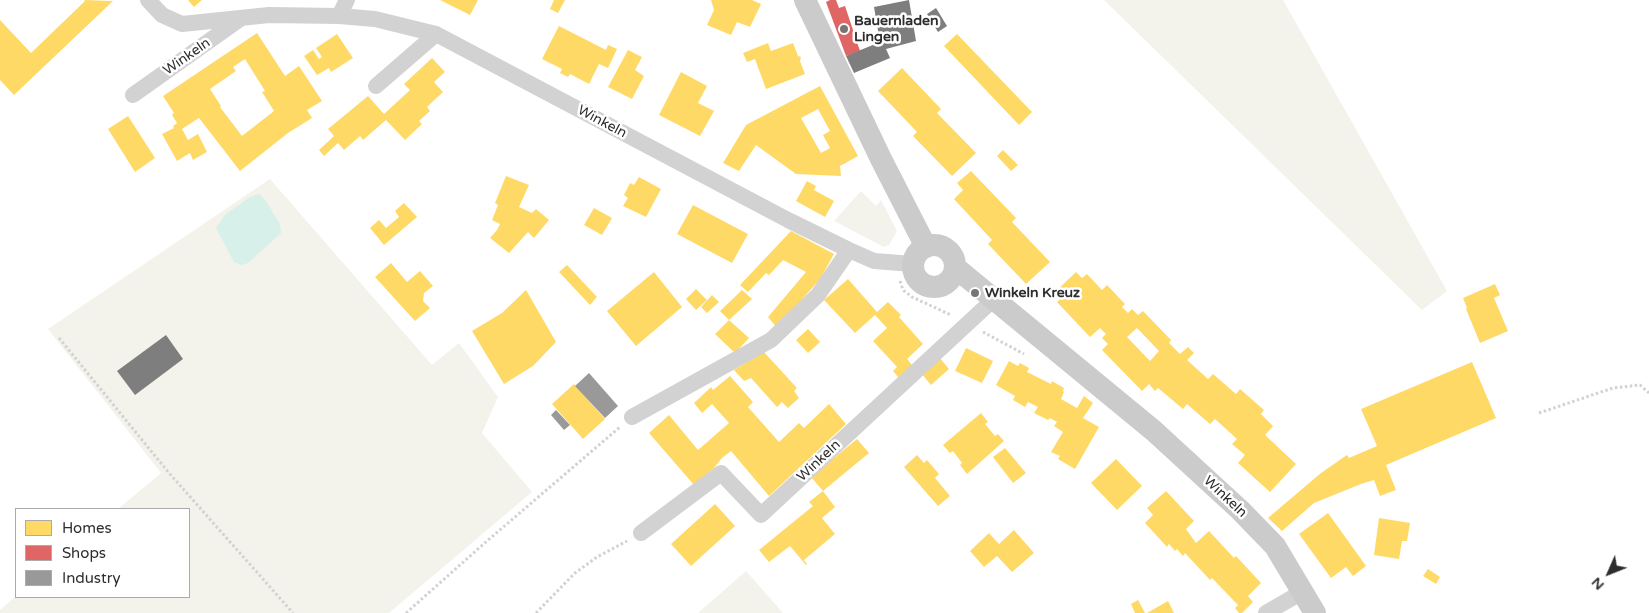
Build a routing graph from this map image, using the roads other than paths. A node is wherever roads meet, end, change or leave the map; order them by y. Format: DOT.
graph roads {
  1 [pos="148,0"];
  2 [pos="347,0"];
  3 [pos="805,0"];
  4 [pos="339,16"];
  5 [pos="242,18"];
  6 [pos="436,34"];
  7 [pos="376,86"];
  8 [pos="133,95"];
  9 [pos="849,250"];
  10 [pos="920,256"];
  11 [pos="956,268"];
  12 [pos="994,299"];
  13 [pos="632,417"];
  14 [pos="641,534"];
  15 [pos="1304,591"];
  16 [pos="1266,613"];
  17 [pos="1315,613"];
  1 -- 5 [label="street, Winkeln"];
  2 -- 4 [label="street"];
  3 -- 10 [label="street"];
  4 -- 5 [label="street, Winkeln"];
  4 -- 6 [label="street, Winkeln"];
  5 -- 8 [label="street, Winkeln"];
  6 -- 7 [label="street"];
  6 -- 9 [label="street, Winkeln"];
  9 -- 10 [label="street, Winkeln"];
  9 -- 13 [label="street"];
  10 -- 11 [label="street, Winkeln"];
  10 -- 11 [label="street"];
  11 -- 12 [label="street, Winkeln"];
  12 -- 14 [label="street, Winkeln"];
  12 -- 15 [label="street, Winkeln"];
  15 -- 16 [label="street"];
  15 -- 17 [label="street, Winkeln"];
}
